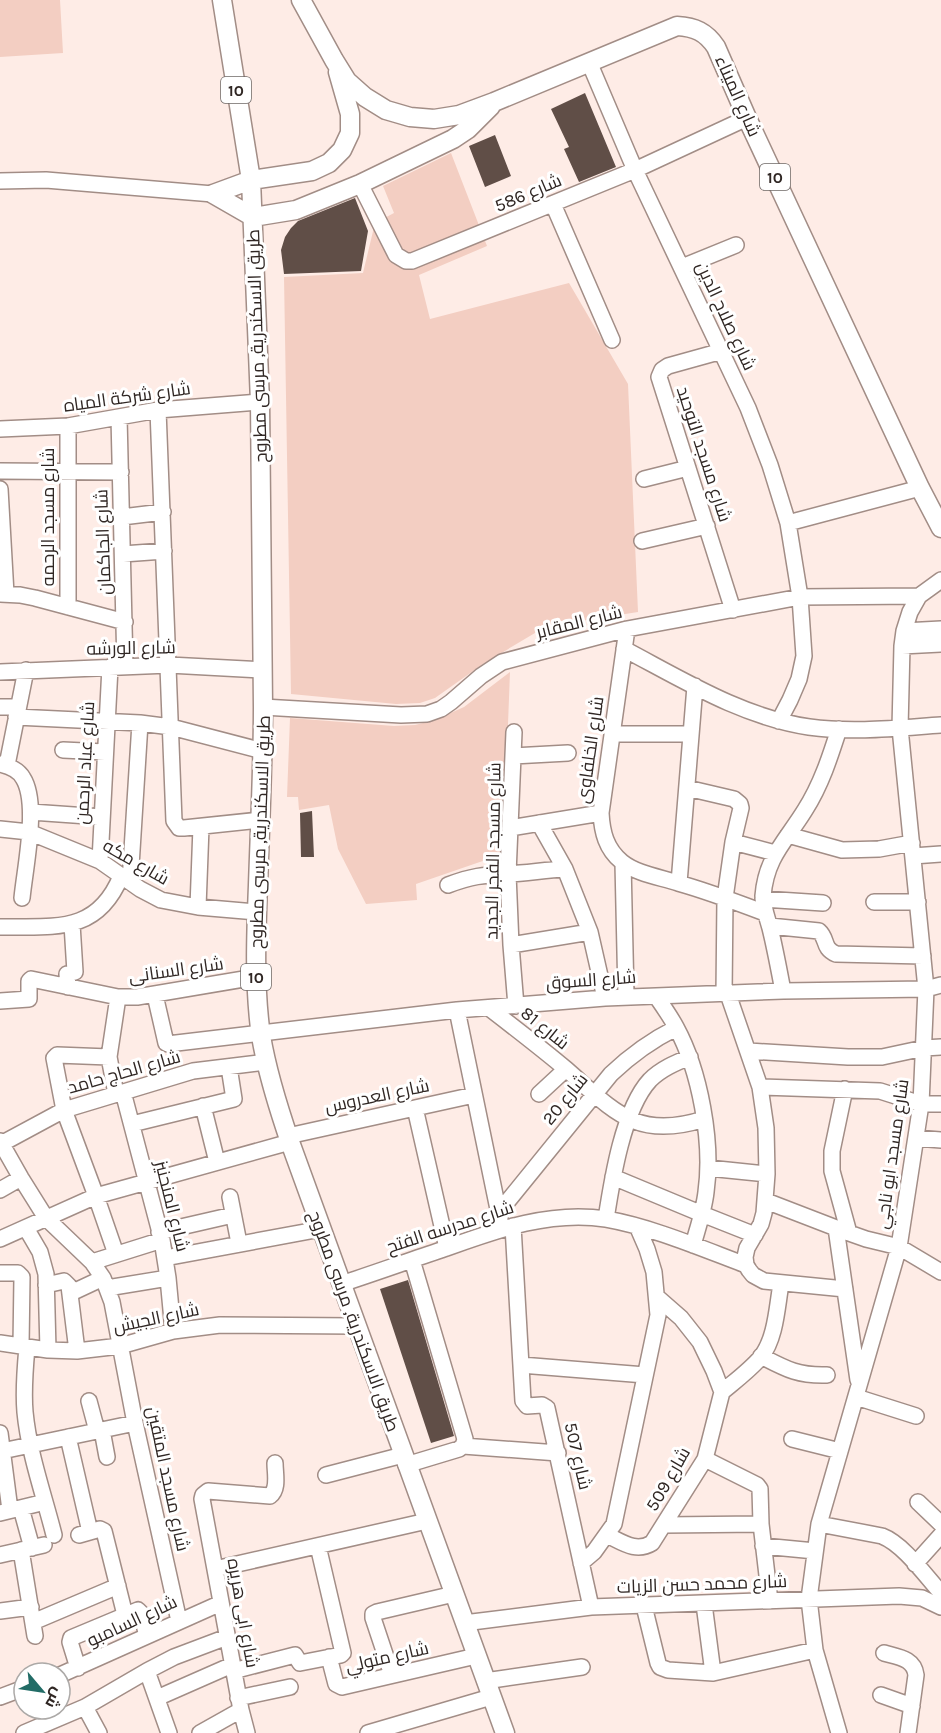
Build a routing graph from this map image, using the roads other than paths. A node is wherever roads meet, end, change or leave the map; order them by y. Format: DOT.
graph roads {
  1 [pos="222,0"];
  2 [pos="301,0"];
  3 [pos="334,60"];
  4 [pos="590,62"];
  5 [pos="494,102"];
  6 [pos="747,118"];
  7 [pos="635,170"];
  8 [pos="251,180"];
  9 [pos="0,181"];
  10 [pos="360,184"];
  11 [pos="213,194"];
  12 [pos="553,204"];
  13 [pos="253,217"];
  14 [pos="736,245"];
  15 [pos="682,267"];
  16 [pos="612,340"];
  17 [pos="722,351"];
  18 [pos="260,402"];
  19 [pos="158,410"];
  20 [pos="119,417"];
  21 [pos="68,426"];
  22 [pos="0,429"];
  23 [pos="688,468"];
  24 [pos="0,471"];
  25 [pos="68,471"];
  26 [pos="121,472"];
  27 [pos="644,479"];
  28 [pos="921,488"];
  29 [pos="0,489"];
  30 [pos="163,512"];
  31 [pos="122,517"];
  32 [pos="788,523"];
  33 [pos="706,526"];
  34 [pos="941,528"];
  35 [pos="642,541"];
  36 [pos="164,551"];
  37 [pos="123,554"];
  38 [pos="941,580"];
  39 [pos="3,594"];
  40 [pos="919,596"];
  41 [pos="800,597"];
  42 [pos="68,607"];
  43 [pos="733,610"];
  44 [pos="125,622"];
  45 [pos="627,629"];
  46 [pos="941,629"];
  47 [pos="903,638"];
  48 [pos="941,644"];
  49 [pos="624,649"];
  50 [pos="169,665"];
  51 [pos="118,667"];
  52 [pos="26,670"];
  53 [pos="263,670"];
  54 [pos="0,672"];
  55 [pos="695,687"];
  56 [pos="263,706"];
  57 [pos="0,707"];
  58 [pos="17,712"];
  59 [pos="107,721"];
  60 [pos="779,721"];
  61 [pos="140,723"];
  62 [pos="941,725"];
  63 [pos="171,728"];
  64 [pos="900,728"];
  65 [pos="839,729"];
  66 [pos="514,732"];
  67 [pos="612,734"];
  68 [pos="691,734"];
  69 [pos="63,750"];
  70 [pos="263,751"];
  71 [pos="105,752"];
  72 [pos="568,753"];
  73 [pos="513,756"];
  74 [pos="3,764"];
  75 [pos="687,788"];
  76 [pos="31,812"];
  77 [pos="601,813"];
  78 [pos="102,817"];
  79 [pos="260,820"];
  80 [pos="539,823"];
  81 [pos="201,827"];
  82 [pos="510,828"];
  83 [pos="0,829"];
  84 [pos="29,832"];
  85 [pos="788,835"];
  86 [pos="733,842"];
  87 [pos="913,850"];
  88 [pos="775,853"];
  89 [pos="941,854"];
  90 [pos="100,861"];
  91 [pos="623,863"];
  92 [pos="565,869"];
  93 [pos="508,874"];
  94 [pos="125,879"];
  95 [pos="679,883"];
  96 [pos="448,885"];
  97 [pos="22,898"];
  98 [pos="725,898"];
  99 [pos="874,902"];
  100 [pos="918,902"];
  101 [pos="823,903"];
  102 [pos="198,907"];
  103 [pos="257,912"];
  104 [pos="766,913"];
  105 [pos="72,924"];
  106 [pos="0,927"];
  107 [pos="590,932"];
  108 [pos="511,945"];
  109 [pos="923,956"];
  110 [pos="256,977"];
  111 [pos="68,987"];
  112 [pos="934,987"];
  113 [pos="783,991"];
  114 [pos="726,994"];
  115 [pos="155,995"];
  116 [pos="626,996"];
  117 [pos="656,996"];
  118 [pos="118,997"];
  119 [pos="605,998"];
  120 [pos="0,1001"];
  121 [pos="516,1006"];
  122 [pos="489,1008"];
  123 [pos="457,1010"];
  124 [pos="676,1028"];
  125 [pos="261,1034"];
  126 [pos="941,1047"];
  127 [pos="924,1048"];
  128 [pos="749,1051"];
  129 [pos="109,1057"];
  130 [pos="690,1057"];
  131 [pos="266,1062"];
  132 [pos="229,1067"];
  133 [pos="566,1069"];
  134 [pos="760,1086"];
  135 [pos="845,1089"];
  136 [pos="119,1093"];
  137 [pos="539,1094"];
  138 [pos="593,1094"];
  139 [pos="474,1095"];
  140 [pos="921,1104"];
  141 [pos="941,1104"];
  142 [pos="203,1106"];
  143 [pos="415,1108"];
  144 [pos="64,1110"];
  145 [pos="629,1119"];
  146 [pos="704,1119"];
  147 [pos="132,1124"];
  148 [pos="916,1138"];
  149 [pos="289,1139"];
  150 [pos="941,1140"];
  151 [pos="1,1143"];
  152 [pos="217,1162"];
  153 [pos="708,1168"];
  154 [pos="767,1174"];
  155 [pos="613,1177"];
  156 [pos="21,1179"];
  157 [pos="147,1182"];
  158 [pos="0,1190"];
  159 [pos="96,1196"];
  160 [pos="230,1197"];
  161 [pos="766,1201"];
  162 [pos="499,1212"];
  163 [pos="702,1214"];
  164 [pos="233,1215"];
  165 [pos="46,1218"];
  166 [pos="606,1219"];
  167 [pos="637,1226"];
  168 [pos="507,1227"];
  169 [pos="26,1228"];
  170 [pos="321,1229"];
  171 [pos="842,1231"];
  172 [pos="755,1235"];
  173 [pos="160,1236"];
  174 [pos="0,1239"];
  175 [pos="239,1243"];
  176 [pos="693,1245"];
  177 [pos="899,1247"];
  178 [pos="447,1248"];
  179 [pos="116,1254"];
  180 [pos="165,1258"];
  181 [pos="412,1260"];
  182 [pos="92,1262"];
  183 [pos="746,1265"];
  184 [pos="941,1272"];
  185 [pos="0,1273"];
  186 [pos="168,1278"];
  187 [pos="105,1283"];
  188 [pos="341,1284"];
  189 [pos="781,1284"];
  190 [pos="46,1285"];
  191 [pos="846,1289"];
  192 [pos="70,1293"];
  193 [pos="657,1297"];
  194 [pos="356,1326"];
  195 [pos="174,1331"];
  196 [pos="0,1343"];
  197 [pos="24,1346"];
  198 [pos="120,1346"];
  199 [pos="48,1350"];
  200 [pos="76,1352"];
  201 [pos="761,1356"];
  202 [pos="521,1365"];
  203 [pos="645,1375"];
  204 [pos="827,1375"];
  205 [pos="857,1391"];
  206 [pos="722,1392"];
  207 [pos="89,1401"];
  208 [pos="916,1416"];
  209 [pos="135,1423"];
  210 [pos="99,1431"];
  211 [pos="0,1433"];
  212 [pos="68,1437"];
  213 [pos="792,1439"];
  214 [pos="30,1445"];
  215 [pos="463,1446"];
  216 [pos="2,1451"];
  217 [pos="840,1451"];
  218 [pos="558,1453"];
  219 [pos="107,1457"];
  220 [pos="705,1459"];
  221 [pos="404,1460"];
  222 [pos="275,1463"];
  223 [pos="326,1475"];
  224 [pos="45,1502"];
  225 [pos="918,1502"];
  226 [pos="10,1510"];
  227 [pos="427,1521"];
  228 [pos="760,1524"];
  229 [pos="819,1524"];
  230 [pos="941,1524"];
  231 [pos="664,1525"];
  232 [pos="607,1535"];
  233 [pos="941,1535"];
  234 [pos="38,1545"];
  235 [pos="318,1546"];
  236 [pos="763,1546"];
  237 [pos="815,1551"];
  238 [pos="0,1555"];
  239 [pos="581,1563"];
  240 [pos="915,1564"];
  241 [pos="215,1569"];
  242 [pos="118,1586"];
  243 [pos="941,1593"];
  244 [pos="454,1594"];
  245 [pos="809,1599"];
  246 [pos="770,1601"];
  247 [pos="221,1603"];
  248 [pos="704,1604"];
  249 [pos="644,1606"];
  250 [pos="591,1607"];
  251 [pos="941,1607"];
  252 [pos="0,1611"];
  253 [pos="125,1615"];
  254 [pos="178,1621"];
  255 [pos="33,1622"];
  256 [pos="464,1623"];
  257 [pos="147,1636"];
  258 [pos="227,1637"];
  259 [pos="815,1650"];
  260 [pos="336,1653"];
  261 [pos="884,1653"];
  262 [pos="476,1656"];
  263 [pos="582,1666"];
  264 [pos="78,1668"];
  265 [pos="233,1668"];
  266 [pos="72,1670"];
  267 [pos="147,1671"];
  268 [pos="712,1673"];
  269 [pos="392,1675"];
  270 [pos="290,1687"];
  271 [pos="488,1689"];
  272 [pos="881,1695"];
  273 [pos="157,1698"];
  274 [pos="240,1704"];
  275 [pos="85,1707"];
  276 [pos="912,1707"];
  277 [pos="34,1731"];
  278 [pos="99,1733"];
  279 [pos="169,1733"];
  280 [pos="200,1733"];
  281 [pos="247,1733"];
  282 [pos="368,1733"];
  283 [pos="505,1733"];
  284 [pos="836,1733"];
  285 [pos="908,1733"];
  1 -- 8 [label="main road, طريق الاسكندرية, مرسى مطروح / 10"];
  2 -- 3 [label="main road, 10"];
  3 -- 5 [label="main road, 10"];
  3 -- 8 [label="main road, 10"];
  4 -- 5 [label="main road, شارع الميناء / 10"];
  4 -- 6 [label="main road, شارع الميناء / 10"];
  4 -- 7 [label="street, شارع صلاح الدين"];
  5 -- 10 [label="main road, 10"];
  6 -- 7 [label="street, شارع 586"];
  6 -- 28 [label="main road, شارع الميناء / 10"];
  7 -- 12 [label="street, شارع 586"];
  7 -- 15 [label="street, شارع صلاح الدين"];
  8 -- 11 [label="main road, 10"];
  8 -- 13 [label="main road, طريق الاسكندرية, مرسى مطروح / 10"];
  9 -- 11 [label="street"];
  10 -- 12 [label="street, شارع 586"];
  10 -- 13 [label="main road, 10"];
  11 -- 13 [label="main road"];
  12 -- 16 [label="street"];
  13 -- 18 [label="main road, طريق الاسكندرية, مرسى مطروح / 10"];
  14 -- 15 [label="street"];
  15 -- 17 [label="street, شارع صلاح الدين"];
  17 -- 23 [label="street, شارع مسجد التوحيد"];
  17 -- 32 [label="street, شارع صلاح الدين"];
  18 -- 19 [label="street, شارع شركة المياه"];
  18 -- 53 [label="main road, طريق الاسكندرية, مرسى مطروح / 10"];
  19 -- 20 [label="street, شارع شركة المياه"];
  19 -- 30 [label="street"];
  20 -- 21 [label="street, شارع شركة المياه"];
  20 -- 26 [label="street, شارع الجاكمان"];
  21 -- 22 [label="street, شارع شركة المياه"];
  21 -- 25 [label="street, شارع مسجد الرحمه"];
  23 -- 27 [label="street"];
  23 -- 33 [label="street, شارع مسجد التوحيد"];
  24 -- 25 [label="street"];
  25 -- 26 [label="street"];
  25 -- 42 [label="street, شارع مسجد الرحمه"];
  26 -- 31 [label="street, شارع الجاكمان"];
  28 -- 32 [label="street"];
  28 -- 34 [label="main road, شارع الميناء / 10"];
  29 -- 39 [label="street"];
  30 -- 31 [label="street"];
  30 -- 36 [label="street"];
  31 -- 37 [label="street, شارع الجاكمان"];
  32 -- 41 [label="street, شارع صلاح الدين"];
  33 -- 35 [label="street"];
  33 -- 43 [label="street, شارع مسجد التوحيد"];
  36 -- 37 [label="street"];
  36 -- 50 [label="street"];
  37 -- 44 [label="street, شارع الجاكمان"];
  38 -- 40 [label="street, شارع مسجد ابو ناجي"];
  39 -- 42 [label="street"];
  40 -- 41 [label="street, شارع المقابر"];
  40 -- 47 [label="street, شارع مسجد ابو ناجي"];
  41 -- 43 [label="street, شارع المقابر"];
  41 -- 60 [label="street, شارع صلاح الدين"];
  42 -- 44 [label="street"];
  43 -- 45 [label="street, شارع المقابر"];
  44 -- 51 [label="street, شارع الجاكمان"];
  45 -- 49 [label="street, شارع الخلفاوى"];
  45 -- 56 [label="street, شارع المقابر"];
  46 -- 47 [label="street"];
  47 -- 48 [label="street"];
  47 -- 64 [label="street, شارع مسجد ابو ناجي"];
  49 -- 55 [label="street"];
  49 -- 67 [label="street, شارع الخلفاوى"];
  50 -- 51 [label="street, شارع الورشه"];
  50 -- 53 [label="street, شارع الورشه"];
  50 -- 63 [label="street"];
  51 -- 52 [label="street, شارع الورشه"];
  51 -- 59 [label="street, شارع عباد الرحمن"];
  52 -- 54 [label="street, شارع الورشه"];
  52 -- 58 [label="street"];
  53 -- 56 [label="main road, طريق الاسكندرية, مرسى مطروح / 10"];
  55 -- 60 [label="street"];
  55 -- 68 [label="street"];
  56 -- 70 [label="main road, طريق الاسكندرية, مرسى مطروح / 10"];
  57 -- 58 [label="street"];
  58 -- 59 [label="street"];
  58 -- 74 [label="street"];
  59 -- 61 [label="street"];
  59 -- 71 [label="street, شارع عباد الرحمن"];
  60 -- 65 [label="street"];
  61 -- 63 [label="street"];
  61 -- 94 [label="street"];
  62 -- 64 [label="street"];
  63 -- 70 [label="street"];
  63 -- 81 [label="street"];
  64 -- 65 [label="street"];
  64 -- 87 [label="street, شارع مسجد ابو ناجي"];
  65 -- 85 [label="street"];
  66 -- 73 [label="street, شارع مسجد الفجر الجديد"];
  67 -- 68 [label="street"];
  67 -- 77 [label="street, شارع الخلفاوى"];
  68 -- 75 [label="street"];
  69 -- 71 [label="street"];
  70 -- 79 [label="main road, طريق الاسكندرية, مرسى مطروح / 10"];
  71 -- 78 [label="street, شارع عباد الرحمن"];
  72 -- 73 [label="street"];
  73 -- 82 [label="street, شارع مسجد الفجر الجديد"];
  74 -- 76 [label="street"];
  75 -- 86 [label="street"];
  75 -- 95 [label="street"];
  76 -- 78 [label="street"];
  76 -- 84 [label="street"];
  77 -- 80 [label="street"];
  77 -- 91 [label="street, شارع الخلفاوى"];
  78 -- 90 [label="street, شارع عباد الرحمن"];
  79 -- 81 [label="street"];
  79 -- 103 [label="main road, طريق الاسكندرية, مرسى مطروح / 10"];
  80 -- 82 [label="street"];
  80 -- 92 [label="street"];
  81 -- 102 [label="street"];
  82 -- 93 [label="street, شارع مسجد الفجر الجديد"];
  83 -- 84 [label="street, شارع مكه"];
  84 -- 90 [label="street, شارع مكه"];
  84 -- 97 [label="street"];
  85 -- 87 [label="street"];
  85 -- 88 [label="street"];
  86 -- 88 [label="street"];
  86 -- 98 [label="street"];
  87 -- 89 [label="street"];
  87 -- 100 [label="street, شارع مسجد ابو ناجي"];
  88 -- 104 [label="street"];
  90 -- 94 [label="street, شارع مكه"];
  91 -- 95 [label="street"];
  91 -- 116 [label="street"];
  92 -- 93 [label="street"];
  92 -- 107 [label="street"];
  93 -- 96 [label="street"];
  93 -- 108 [label="street, شارع مسجد الفجر الجديد"];
  94 -- 102 [label="street, شارع مكه"];
  94 -- 105 [label="street"];
  95 -- 98 [label="street"];
  98 -- 104 [label="street"];
  98 -- 114 [label="street"];
  99 -- 100 [label="street"];
  100 -- 109 [label="street, شارع مسجد ابو ناجي"];
  101 -- 104 [label="street"];
  102 -- 103 [label="street, شارع مكه"];
  103 -- 110 [label="main road, طريق الاسكندرية, مرسى مطروح / 10"];
  104 -- 109 [label="street"];
  104 -- 113 [label="street"];
  105 -- 106 [label="street"];
  105 -- 111 [label="street"];
  107 -- 108 [label="street"];
  107 -- 119 [label="street"];
  108 -- 121 [label="street, شارع مسجد الفجر الجديد"];
  109 -- 112 [label="street, شارع مسجد ابو ناجي"];
  110 -- 115 [label="street, شارع السنانى"];
  110 -- 125 [label="main road, طريق الاسكندرية, مرسى مطروح / 10"];
  111 -- 118 [label="street, شارع السنانى"];
  111 -- 120 [label="street, شارع السنانى"];
  112 -- 113 [label="street, شارع السوق"];
  112 -- 127 [label="street, شارع مسجد ابو ناجي"];
  113 -- 114 [label="street, شارع السوق"];
  114 -- 117 [label="street, شارع السوق"];
  114 -- 128 [label="street"];
  115 -- 118 [label="street, شارع السنانى"];
  115 -- 125 [label="street, شارع السوق"];
  116 -- 117 [label="street, شارع السوق"];
  116 -- 119 [label="street, شارع السوق"];
  117 -- 124 [label="street"];
  118 -- 129 [label="street, شارع المنجنيز"];
  119 -- 121 [label="street, شارع السوق"];
  121 -- 122 [label="street, شارع السوق"];
  122 -- 123 [label="street, شارع السوق"];
  122 -- 133 [label="street, شارع 81"];
  123 -- 125 [label="street, شارع السوق"];
  123 -- 139 [label="street, شارع 507"];
  124 -- 130 [label="street"];
  124 -- 138 [label="street, شارع 20"];
  125 -- 131 [label="main road, طريق الاسكندرية, مرسى مطروح / 10"];
  126 -- 127 [label="street"];
  127 -- 128 [label="street"];
  127 -- 140 [label="street, شارع مسجد ابو ناجي"];
  128 -- 134 [label="street"];
  129 -- 136 [label="street, شارع المنجنيز"];
  129 -- 144 [label="street"];
  130 -- 145 [label="street"];
  130 -- 146 [label="street"];
  131 -- 132 [label="street, شارع الحاج حامد"];
  131 -- 149 [label="main road, طريق الاسكندرية, مرسى مطروح / 10"];
  132 -- 136 [label="street, شارع الحاج حامد"];
  132 -- 142 [label="street"];
  133 -- 137 [label="street"];
  133 -- 138 [label="street, شارع 81"];
  134 -- 135 [label="street"];
  134 -- 154 [label="street"];
  135 -- 140 [label="street"];
  135 -- 171 [label="street"];
  136 -- 144 [label="street, شارع الحاج حامد"];
  136 -- 147 [label="street, شارع المنجنيز"];
  138 -- 145 [label="street, شارع 81"];
  138 -- 162 [label="street, شارع 20"];
  139 -- 143 [label="street, شارع العدروس"];
  139 -- 162 [label="street, شارع 507"];
  140 -- 141 [label="street"];
  140 -- 148 [label="street, شارع مسجد ابو ناجي"];
  142 -- 147 [label="street"];
  142 -- 152 [label="street"];
  143 -- 149 [label="street, شارع العدروس"];
  143 -- 178 [label="street"];
  144 -- 151 [label="street, شارع الحاج حامد"];
  144 -- 159 [label="street"];
  145 -- 146 [label="street, شارع 81"];
  145 -- 155 [label="street"];
  146 -- 153 [label="street"];
  147 -- 157 [label="street, شارع المنجنيز"];
  148 -- 150 [label="street"];
  148 -- 177 [label="street, شارع مسجد ابو ناجي"];
  149 -- 152 [label="street, شارع العدروس"];
  149 -- 170 [label="main road, طريق الاسكندرية, مرسى مطروح / 10"];
  151 -- 156 [label="street, شارع مسجد المتقين"];
  152 -- 157 [label="street, شارع العدروس"];
  153 -- 154 [label="street"];
  153 -- 163 [label="street"];
  154 -- 161 [label="street"];
  155 -- 163 [label="street"];
  155 -- 166 [label="street"];
  156 -- 158 [label="street"];
  156 -- 165 [label="street, شارع مسجد المتقين"];
  157 -- 159 [label="street, شارع العدروس"];
  157 -- 173 [label="street, شارع المنجنيز"];
  159 -- 165 [label="street, شارع العدروس"];
  159 -- 179 [label="street"];
  160 -- 164 [label="street"];
  161 -- 171 [label="street"];
  161 -- 172 [label="street"];
  162 -- 168 [label="street, شارع 507"];
  163 -- 172 [label="street"];
  163 -- 176 [label="street"];
  164 -- 173 [label="street"];
  164 -- 175 [label="street"];
  165 -- 169 [label="street, شارع العدروس"];
  165 -- 182 [label="street, شارع مسجد المتقين"];
  166 -- 167 [label="street, شارع مدرسه الفتح"];
  166 -- 168 [label="street, شارع مدرسه الفتح"];
  167 -- 176 [label="street, شارع مدرسه الفتح"];
  167 -- 193 [label="street"];
  168 -- 178 [label="street, شارع مدرسه الفتح"];
  168 -- 202 [label="street, شارع 507"];
  169 -- 174 [label="street, شارع العدروس"];
  169 -- 190 [label="street"];
  170 -- 175 [label="street"];
  170 -- 188 [label="main road, طريق الاسكندرية, مرسى مطروح / 10"];
  171 -- 177 [label="street"];
  171 -- 191 [label="street"];
  172 -- 183 [label="street"];
  173 -- 179 [label="street"];
  173 -- 180 [label="street, شارع المنجنيز"];
  175 -- 180 [label="street"];
  176 -- 183 [label="street, شارع مدرسه الفتح"];
  177 -- 184 [label="street"];
  177 -- 205 [label="street, شارع مسجد ابو ناجي"];
  178 -- 181 [label="street, شارع مدرسه الفتح"];
  179 -- 182 [label="street"];
  180 -- 186 [label="street, شارع المنجنيز"];
  181 -- 188 [label="street, شارع مدرسه الفتح"];
  181 -- 215 [label="street"];
  182 -- 187 [label="street, شارع مسجد المتقين"];
  183 -- 189 [label="street, شارع مدرسه الفتح"];
  185 -- 197 [label="street"];
  186 -- 187 [label="street"];
  186 -- 195 [label="street, شارع المنجنيز"];
  187 -- 192 [label="street"];
  187 -- 198 [label="street, شارع مسجد المتقين"];
  188 -- 194 [label="main road, طريق الاسكندرية, مرسى مطروح / 10"];
  189 -- 191 [label="street, شارع مدرسه الفتح"];
  189 -- 201 [label="street"];
  190 -- 192 [label="street"];
  190 -- 199 [label="street"];
  191 -- 205 [label="street"];
  192 -- 200 [label="street"];
  193 -- 203 [label="street"];
  193 -- 206 [label="street"];
  194 -- 195 [label="street, شارع الجيش"];
  194 -- 221 [label="main road, طريق الاسكندرية, مرسى مطروح / 10"];
  195 -- 198 [label="street, شارع الجيش"];
  196 -- 197 [label="street, شارع الجيش"];
  197 -- 199 [label="street, شارع الجيش"];
  197 -- 214 [label="street"];
  198 -- 200 [label="street, شارع الجيش"];
  198 -- 209 [label="street, شارع مسجد المتقين"];
  199 -- 200 [label="street, شارع الجيش"];
  201 -- 204 [label="street"];
  201 -- 206 [label="street"];
  202 -- 203 [label="street"];
  202 -- 218 [label="street, شارع 507"];
  203 -- 232 [label="street"];
  205 -- 208 [label="street"];
  205 -- 217 [label="street, شارع مسجد ابو ناجي"];
  206 -- 220 [label="street, شارع 509"];
  207 -- 210 [label="street"];
  209 -- 210 [label="street"];
  209 -- 254 [label="street, شارع مسجد المتقين"];
  210 -- 212 [label="street"];
  210 -- 219 [label="street"];
  211 -- 216 [label="street"];
  212 -- 214 [label="street"];
  212 -- 242 [label="street"];
  213 -- 217 [label="street"];
  214 -- 216 [label="street"];
  214 -- 224 [label="street"];
  215 -- 218 [label="street"];
  215 -- 221 [label="street"];
  216 -- 226 [label="street"];
  217 -- 229 [label="street, شارع مسجد ابو ناجي"];
  218 -- 239 [label="street, شارع 507"];
  220 -- 228 [label="street"];
  220 -- 231 [label="street, شارع 509"];
  221 -- 223 [label="street"];
  221 -- 227 [label="main road, طريق الاسكندرية, مرسى مطروح / 10"];
  222 -- 241 [label="street, شارع ابى هريره"];
  224 -- 226 [label="street"];
  224 -- 234 [label="street"];
  225 -- 230 [label="street"];
  226 -- 234 [label="street"];
  227 -- 235 [label="street"];
  227 -- 244 [label="main road, طريق الاسكندرية, مرسى مطروح / 10"];
  228 -- 231 [label="street"];
  228 -- 236 [label="street"];
  229 -- 237 [label="street, شارع مسجد ابو ناجي"];
  229 -- 240 [label="street"];
  231 -- 232 [label="street, شارع 509"];
  232 -- 239 [label="street"];
  233 -- 240 [label="street"];
  234 -- 238 [label="street"];
  234 -- 255 [label="street"];
  235 -- 241 [label="street"];
  235 -- 260 [label="street"];
  236 -- 237 [label="street"];
  236 -- 246 [label="street"];
  237 -- 245 [label="street, شارع مسجد ابو ناجي"];
  239 -- 250 [label="street, شارع 507"];
  240 -- 243 [label="street"];
  241 -- 247 [label="street, شارع ابى هريره"];
  242 -- 253 [label="street"];
  242 -- 255 [label="street"];
  244 -- 256 [label="main road, طريق الاسكندرية, مرسى مطروح / 10"];
  244 -- 269 [label="street"];
  245 -- 246 [label="street, شارع محمد حسن الزيات"];
  245 -- 251 [label="street, شارع محمد حسن الزيات"];
  245 -- 259 [label="street, شارع مسجد ابو ناجي"];
  246 -- 248 [label="street, شارع محمد حسن الزيات"];
  247 -- 254 [label="street, شارع السامبو"];
  247 -- 258 [label="street, شارع ابى هريره"];
  248 -- 249 [label="street, شارع محمد حسن الزيات"];
  248 -- 268 [label="street"];
  249 -- 250 [label="street, شارع محمد حسن الزيات"];
  249 -- 268 [label="street"];
  250 -- 256 [label="street, شارع محمد حسن الزيات"];
  252 -- 255 [label="street"];
  253 -- 257 [label="street"];
  253 -- 264 [label="street"];
  254 -- 257 [label="street, شارع السامبو"];
  256 -- 262 [label="main road, طريق الاسكندرية, مرسى مطروح / 10"];
  257 -- 264 [label="street, شارع السامبو"];
  258 -- 265 [label="street, شارع ابى هريره"];
  258 -- 267 [label="street"];
  259 -- 268 [label="street"];
  259 -- 284 [label="street, شارع مسجد ابو ناجي"];
  260 -- 265 [label="street"];
  260 -- 269 [label="street, شارع متولي"];
  261 -- 276 [label="street"];
  262 -- 269 [label="street, شارع متولي"];
  262 -- 271 [label="main road, طريق الاسكندرية, مرسى مطروح / 10"];
  263 -- 271 [label="street"];
  264 -- 266 [label="street, شارع السامبو"];
  265 -- 273 [label="street"];
  265 -- 274 [label="street, شارع ابى هريره"];
  267 -- 273 [label="street"];
  267 -- 275 [label="street"];
  270 -- 274 [label="street"];
  271 -- 282 [label="street"];
  271 -- 283 [label="main road, طريق الاسكندرية, مرسى مطروح / 10"];
  272 -- 276 [label="street"];
  273 -- 279 [label="street"];
  274 -- 280 [label="street"];
  274 -- 281 [label="street, شارع ابى هريره"];
  275 -- 277 [label="street"];
  275 -- 278 [label="street"];
  276 -- 285 [label="street"];
}
